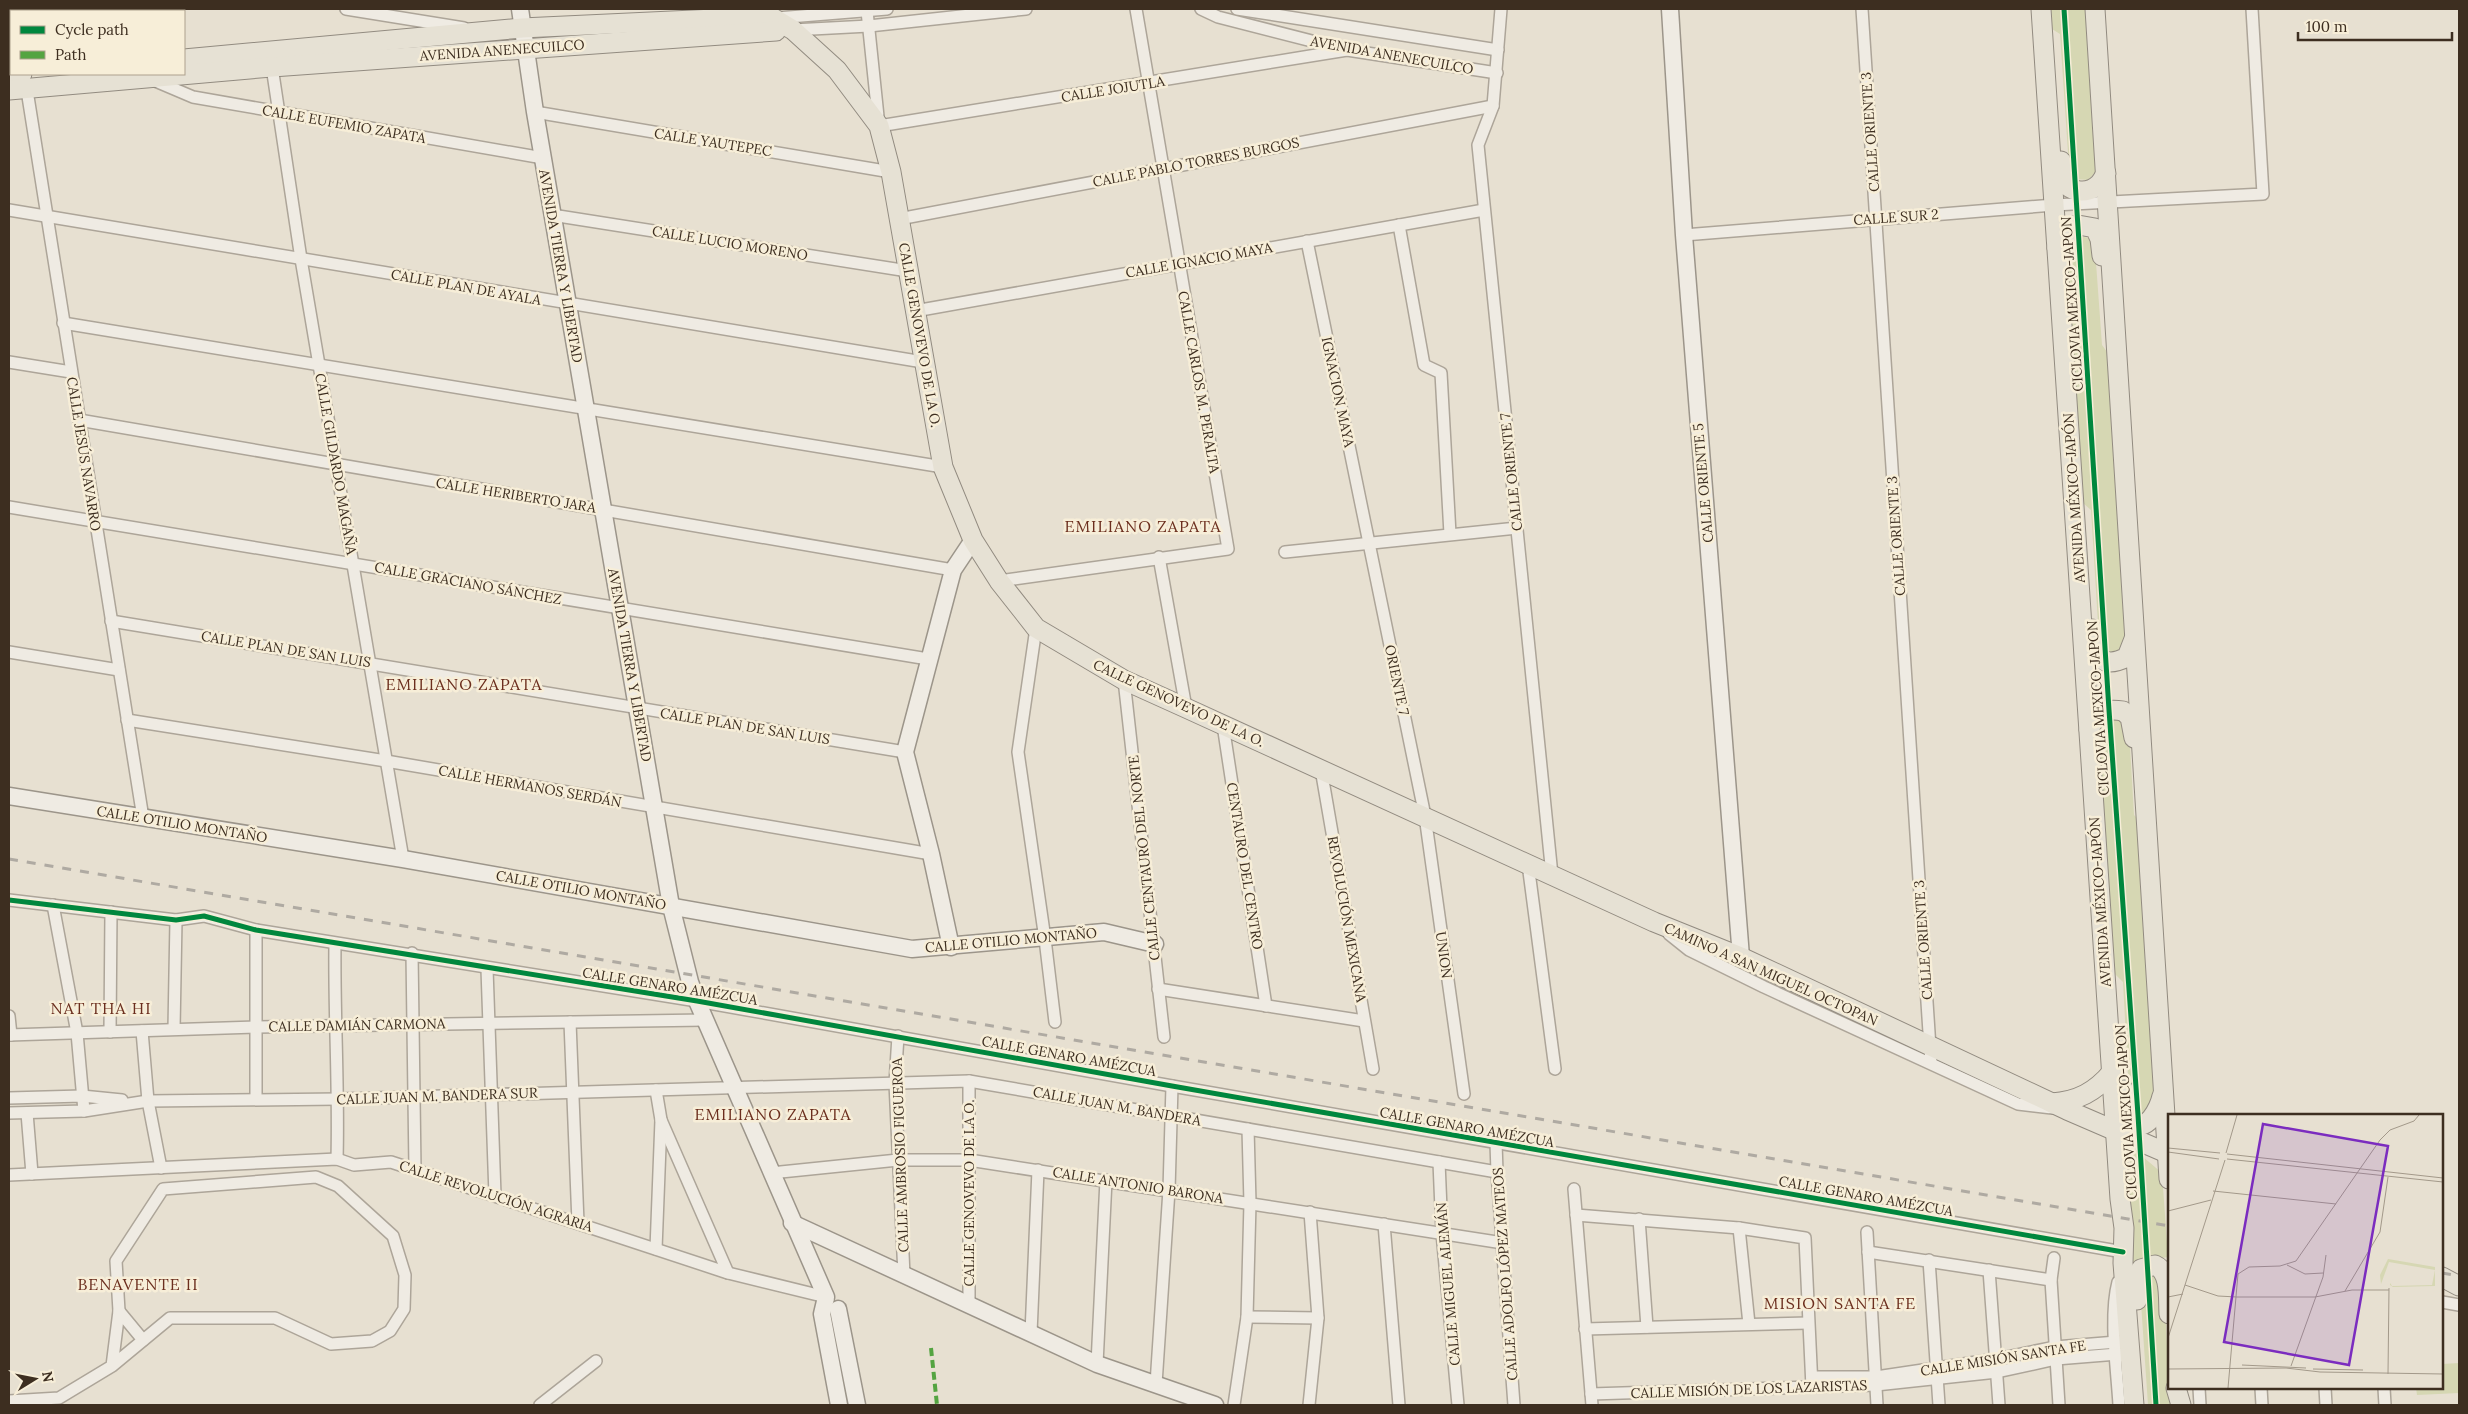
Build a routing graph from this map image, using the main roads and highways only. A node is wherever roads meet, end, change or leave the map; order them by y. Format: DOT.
graph roads {
  1 [pos="2041,9"];
  2 [pos="2095,9"];
  3 [pos="773,18"];
  4 [pos="793,30"];
  5 [pos="2043,32"];
  6 [pos="185,59"];
  7 [pos="9,75"];
  8 [pos="182,75"];
  9 [pos="185,75"];
  10 [pos="21,82"];
  11 [pos="2106,173"];
  12 [pos="2057,248"];
  13 [pos="2117,351"];
  14 [pos="2074,502"];
  15 [pos="2134,638"];
  16 [pos="2089,730"];
  17 [pos="2146,793"];
  18 [pos="1424,816"];
  19 [pos="2105,978"];
  20 [pos="2112,1072"];
  21 [pos="2163,1091"];
  22 [pos="2059,1107"];
  23 [pos="2167,1120"];
  24 [pos="2116,1132"];
  25 [pos="2168,1153"];
  26 [pos="2443,1278"];
  27 [pos="2459,1286"];
  28 [pos="2168,1301"];
  29 [pos="2176,1389"];
  30 [pos="2183,1389"];
  31 [pos="2134,1405"];
  32 [pos="2138,1405"];
  33 [pos="2182,1405"];
  1 -- 5 [label="main road, AVENIDA MÉXICO-JAPÓN"];
  2 -- 11 [label="main road"];
  3 -- 4 [label="main road, CALLE GENOVEVO DE LA O."];
  3 -- 6 [label="main road, AVENIDA ANENECUILCO"];
  4 -- 9 [label="main road, AVENIDA ANENECUILCO"];
  4 -- 18 [label="main road, CALLE GENOVEVO DE LA O."];
  5 -- 11 [label="main road"];
  5 -- 12 [label="main road, AVENIDA MÉXICO-JAPÓN"];
  7 -- 10 [label="main road, AVENIDA ANENECUILCO"];
  8 -- 10 [label="main road, AVENIDA ANENECUILCO"];
  11 -- 13 [label="main road"];
  12 -- 13 [label="main road"];
  12 -- 14 [label="main road, AVENIDA MÉXICO-JAPÓN"];
  13 -- 15 [label="main road"];
  14 -- 15 [label="main road"];
  14 -- 16 [label="main road, AVENIDA MÉXICO-JAPÓN"];
  15 -- 17 [label="main road"];
  16 -- 17 [label="main road"];
  16 -- 19 [label="main road, AVENIDA MÉXICO-JAPÓN"];
  17 -- 21 [label="main road"];
  18 -- 22 [label="main road, CAMINO A SAN MIGUEL OCTOPAN"];
  19 -- 20 [label="main road, AVENIDA MÉXICO-JAPÓN"];
  19 -- 21 [label="main road"];
  20 -- 22 [label="main road"];
  20 -- 24 [label="main road, AVENIDA MÉXICO-JAPÓN"];
  21 -- 23 [label="main road"];
  22 -- 24 [label="main road, CAMINO A SAN MIGUEL OCTOPAN"];
  23 -- 25 [label="main road"];
  24 -- 25 [label="main road, CAMINO A SAN MIGUEL OCTOPAN"];
  24 -- 31 [label="main road, AVENIDA MÉXICO-JAPÓN"];
  26 -- 27 [label="main road"];
  28 -- 32 [label="main road"];
  29 -- 33 [label="main road"];
  30 -- 33 [label="main road"];
}
